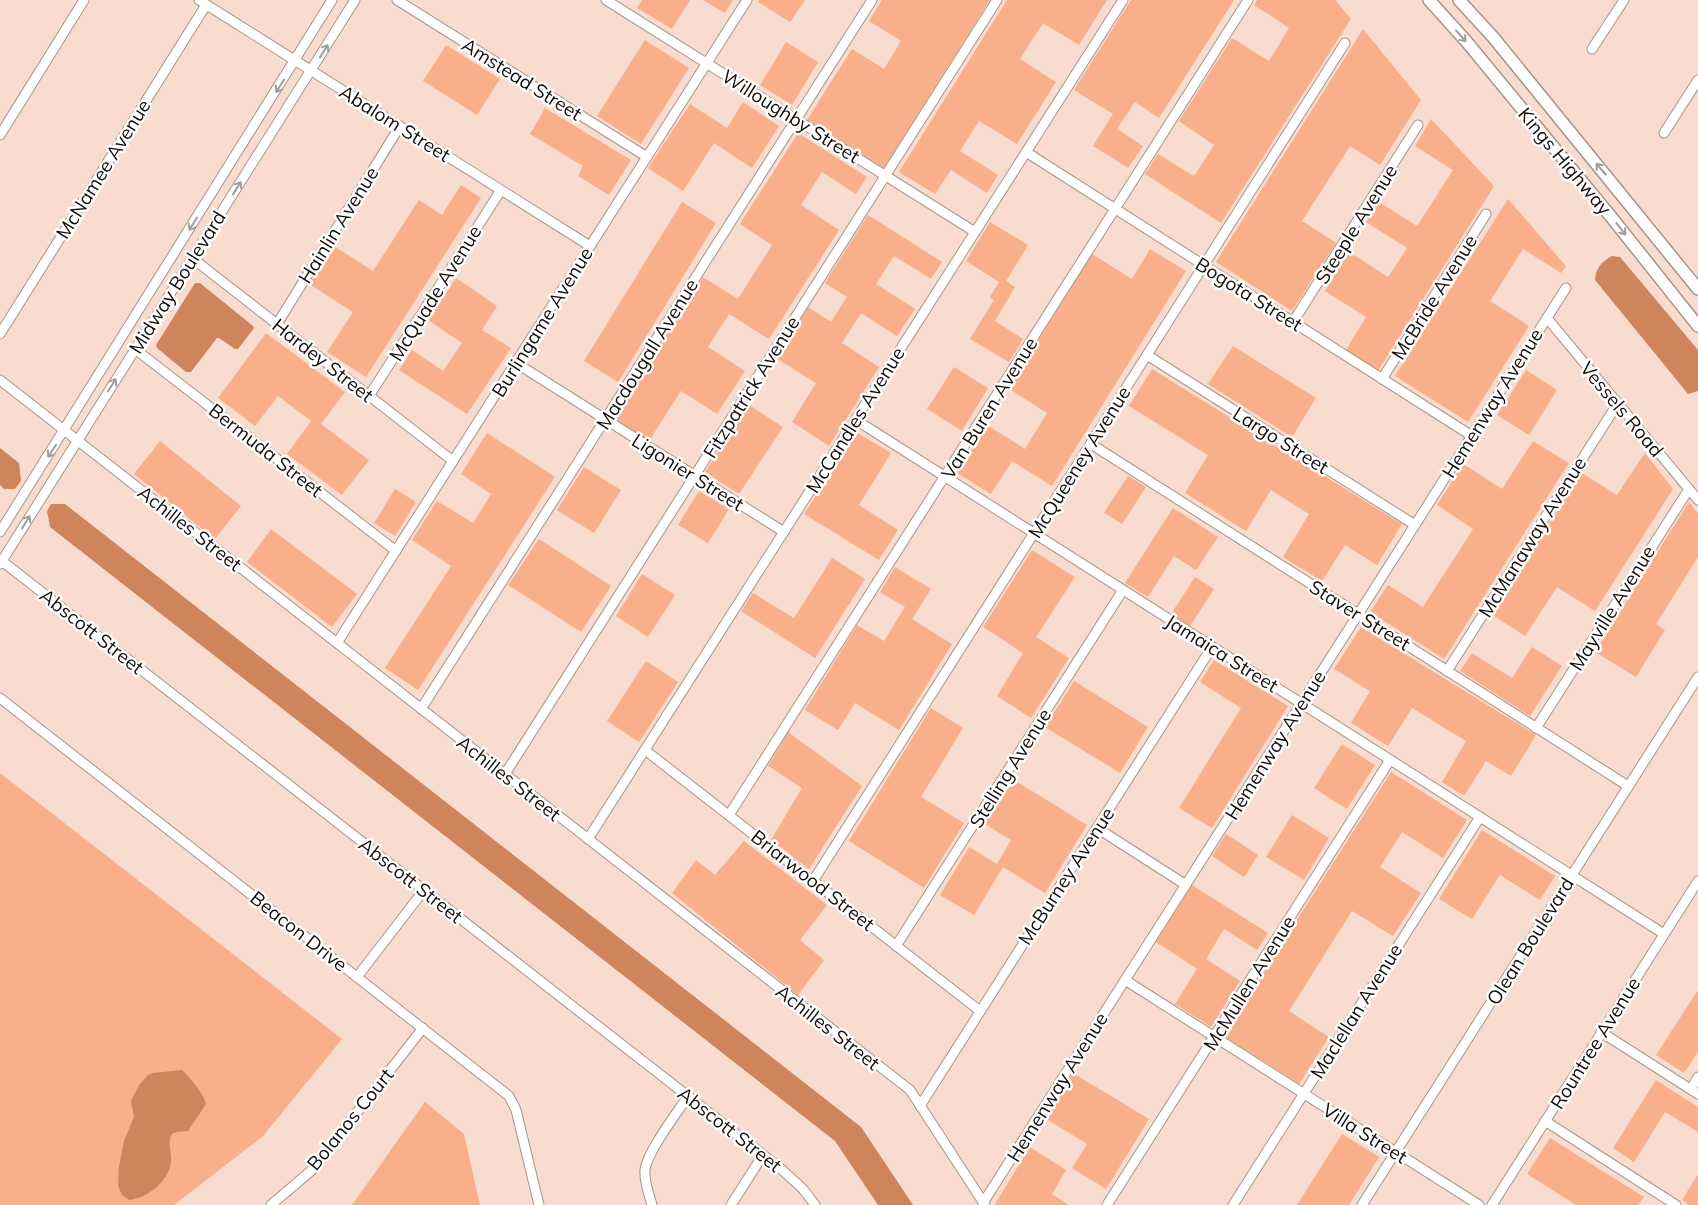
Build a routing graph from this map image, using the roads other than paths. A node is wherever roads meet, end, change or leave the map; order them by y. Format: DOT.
graph roads {
  1 [pos="84,0"];
  2 [pos="332,0"];
  3 [pos="355,0"];
  4 [pos="398,0"];
  5 [pos="606,0"];
  6 [pos="747,0"];
  7 [pos="872,0"];
  8 [pos="997,0"];
  9 [pos="1123,0"];
  10 [pos="1248,0"];
  11 [pos="1429,0"];
  12 [pos="1460,0"];
  13 [pos="1624,0"];
  14 [pos="203,2"];
  15 [pos="1345,43"];
  16 [pos="1592,49"];
  17 [pos="295,60"];
  18 [pos="707,63"];
  19 [pos="311,71"];
  20 [pos="1698,80"];
  21 [pos="796,119"];
  22 [pos="1418,125"];
  23 [pos="400,126"];
  24 [pos="1664,132"];
  25 [pos="0,135"];
  26 [pos="1026,152"];
  27 [pos="647,157"];
  28 [pos="886,176"];
  29 [pos="501,190"];
  30 [pos="1115,209"];
  31 [pos="1486,214"];
  32 [pos="975,232"];
  33 [pos="590,246"];
  34 [pos="192,258"];
  35 [pos="1204,266"];
  36 [pos="1566,288"];
  37 [pos="1698,289"];
  38 [pos="1547,318"];
  39 [pos="1293,322"];
  40 [pos="277,324"];
  41 [pos="1698,326"];
  42 [pos="0,334"];
  43 [pos="135,348"];
  44 [pos="1147,355"];
  45 [pos="516,363"];
  46 [pos="1382,379"];
  47 [pos="0,380"];
  48 [pos="370,396"];
  49 [pos="1618,403"];
  50 [pos="605,420"];
  51 [pos="856,420"];
  52 [pos="64,431"];
  53 [pos="1472,436"];
  54 [pos="77,441"];
  55 [pos="1091,444"];
  56 [pos="453,461"];
  57 [pos="694,476"];
  58 [pos="945,476"];
  59 [pos="1689,489"];
  60 [pos="1698,500"];
  61 [pos="1415,525"];
  62 [pos="0,532"];
  63 [pos="784,532"];
  64 [pos="1034,533"];
  65 [pos="396,551"];
  66 [pos="1,562"];
  67 [pos="1123,590"];
  68 [pos="1358,614"];
  69 [pos="337,644"];
  70 [pos="1212,647"];
  71 [pos="1447,671"];
  72 [pos="1698,677"];
  73 [pos="0,698"];
  74 [pos="1301,703"];
  75 [pos="421,709"];
  76 [pos="1536,728"];
  77 [pos="645,750"];
  78 [pos="1390,760"];
  79 [pos="505,774"];
  80 [pos="1628,786"];
  81 [pos="729,815"];
  82 [pos="1480,817"];
  83 [pos="1097,828"];
  84 [pos="588,840"];
  85 [pos="1572,876"];
  86 [pos="1698,880"];
  87 [pos="813,881"];
  88 [pos="1186,885"];
  89 [pos="424,890"];
  90 [pos="1664,934"];
  91 [pos="896,946"];
  92 [pos="357,976"];
  93 [pos="1125,980"];
  94 [pos="980,1011"];
  95 [pos="423,1028"];
  96 [pos="1602,1032"];
  97 [pos="1214,1037"];
  98 [pos="1698,1077"];
  99 [pos="1694,1092"];
  100 [pos="1304,1093"];
  101 [pos="688,1096"];
  102 [pos="920,1106"];
  103 [pos="1545,1122"];
  104 [pos="1396,1152"];
  105 [pos="763,1155"];
  106 [pos="984,1204"];
  107 [pos="271,1205"];
  108 [pos="539,1205"];
  109 [pos="652,1205"];
  110 [pos="732,1205"];
  111 [pos="815,1205"];
  112 [pos="1107,1205"];
  113 [pos="1233,1205"];
  114 [pos="1362,1205"];
  115 [pos="1479,1205"];
  116 [pos="1492,1205"];
  117 [pos="1676,1205"];
  1 -- 25 [label="street"];
  2 -- 17 [label="street, Midway Boulevard"];
  19 -- 3 [label="street, Midway Boulevard, one-way"];
  4 -- 27 [label="street, Amstead Street"];
  5 -- 18 [label="street, Willoughby Street"];
  6 -- 18 [label="street, Burlingame Avenue"];
  7 -- 21 [label="street, Macdougall Avenue"];
  8 -- 28 [label="street, Fitzpatrick Avenue"];
  9 -- 26 [label="street, McCandles Avenue"];
  10 -- 30 [label="street, Van Buren Avenue"];
  11 -- 41 [label="main road, Kings Highway, one-way"];
  37 -- 12 [label="main road, Kings Highway, one-way"];
  13 -- 16 [label="street"];
  14 -- 17 [label="street, Abalom Street"];
  14 -- 42 [label="street, McNamee Avenue"];
  15 -- 35 [label="street, McQueeney Avenue"];
  17 -- 19 [label="street, Abalom Street"];
  17 -- 52 [label="street, Midway Boulevard, one-way"];
  18 -- 21 [label="street, Willoughby Street"];
  18 -- 27 [label="street, Burlingame Avenue"];
  19 -- 23 [label="street, Abalom Street"];
  34 -- 19 [label="street, Midway Boulevard, one-way"];
  20 -- 24 [label="street"];
  21 -- 28 [label="street, Willoughby Street"];
  21 -- 50 [label="street, Macdougall Avenue"];
  22 -- 39 [label="street, Steeple Avenue"];
  23 -- 29 [label="street, Abalom Street"];
  23 -- 40 [label="street, Hainlin Avenue"];
  26 -- 30 [label="street, Bogota Street"];
  26 -- 32 [label="street, McCandles Avenue"];
  27 -- 33 [label="street, Burlingame Avenue"];
  28 -- 32 [label="street, Willoughby Street"];
  28 -- 57 [label="street, Fitzpatrick Avenue"];
  29 -- 33 [label="street, Abalom Street"];
  29 -- 48 [label="street, McQuade Avenue"];
  30 -- 35 [label="street, Bogota Street"];
  30 -- 58 [label="street, Van Buren Avenue"];
  31 -- 46 [label="street, McBride Avenue"];
  32 -- 51 [label="street, McCandles Avenue"];
  33 -- 45 [label="street, Burlingame Avenue"];
  34 -- 40 [label="street, Hardey Street"];
  34 -- 43 [label="street, Midway Boulevard"];
  35 -- 39 [label="street, Bogota Street"];
  35 -- 44 [label="street, McQueeney Avenue"];
  36 -- 38 [label="street, Hemenway Avenue"];
  38 -- 49 [label="street, Vessels Road"];
  38 -- 53 [label="street, Hemenway Avenue"];
  39 -- 46 [label="street, Bogota Street"];
  40 -- 48 [label="street, Hardey Street"];
  54 -- 43 [label="street, Midway Boulevard, one-way"];
  43 -- 65 [label="street, Bermuda Street"];
  44 -- 55 [label="street, McQueeney Avenue"];
  44 -- 61 [label="street, Largo Street"];
  45 -- 50 [label="street, Ligonier Street"];
  45 -- 56 [label="street, Burlingame Avenue"];
  46 -- 53 [label="street, Bogota Street"];
  47 -- 52 [label="street, Achilles Street"];
  48 -- 56 [label="street, Hardey Street"];
  49 -- 59 [label="street, Vessels Road"];
  49 -- 71 [label="street, McManaway Avenue"];
  50 -- 57 [label="street, Ligonier Street"];
  50 -- 75 [label="street, Macdougall Avenue"];
  51 -- 58 [label="street, Jamaica Street"];
  51 -- 63 [label="street, McCandles Avenue"];
  52 -- 54 [label="street, Achilles Street"];
  52 -- 62 [label="street, Midway Boulevard, one-way"];
  53 -- 61 [label="street, Hemenway Avenue"];
  66 -- 54 [label="street, Midway Boulevard, one-way"];
  54 -- 69 [label="street, Achilles Street"];
  55 -- 64 [label="street, McQueeney Avenue"];
  55 -- 68 [label="street, Staver Street"];
  56 -- 65 [label="street, Burlingame Avenue"];
  57 -- 63 [label="street, Ligonier Street"];
  57 -- 79 [label="street, Fitzpatrick Avenue"];
  58 -- 64 [label="street, Jamaica Street"];
  58 -- 81 [label="street, Van Buren Avenue"];
  59 -- 60 [label="street, Vessels Road"];
  59 -- 76 [label="street, Mayville Avenue"];
  61 -- 68 [label="street, Hemenway Avenue"];
  63 -- 77 [label="street, McCandles Avenue"];
  64 -- 67 [label="street, Jamaica Street"];
  64 -- 87 [label="street, McQueeney Avenue"];
  65 -- 69 [label="street, Burlingame Avenue"];
  66 -- 89 [label="street, Abscott Street"];
  67 -- 70 [label="street, Jamaica Street"];
  67 -- 91 [label="street, Stelling Avenue"];
  68 -- 71 [label="street, Staver Street"];
  68 -- 74 [label="street, Hemenway Avenue"];
  69 -- 75 [label="street, Achilles Street"];
  70 -- 74 [label="street, Jamaica Street"];
  70 -- 83 [label="street, McBurney Avenue"];
  71 -- 76 [label="street, Staver Street"];
  72 -- 80 [label="street, Olean Boulevard"];
  73 -- 92 [label="street, Beacon Drive"];
  74 -- 78 [label="street, Jamaica Street"];
  74 -- 88 [label="street, Hemenway Avenue"];
  75 -- 79 [label="street, Achilles Street"];
  76 -- 80 [label="street, Staver Street"];
  77 -- 81 [label="street, Briarwood Street"];
  77 -- 84 [label="street, McCandles Avenue"];
  78 -- 82 [label="street, Jamaica Street"];
  78 -- 97 [label="street, McMullen Avenue"];
  79 -- 84 [label="street, Achilles Street"];
  80 -- 85 [label="street, Olean Boulevard"];
  81 -- 87 [label="street, Briarwood Street"];
  82 -- 85 [label="street, Jamaica Street"];
  82 -- 100 [label="street, Maclellan Avenue"];
  83 -- 88 [label="street"];
  83 -- 94 [label="street, McBurney Avenue"];
  84 -- 102 [label="street, Achilles Street"];
  85 -- 90 [label="street, Jamaica Street"];
  85 -- 104 [label="street, Olean Boulevard"];
  86 -- 90 [label="street, Rountree Avenue"];
  87 -- 91 [label="street, Briarwood Street"];
  88 -- 93 [label="street, Hemenway Avenue"];
  89 -- 92 [label="street"];
  89 -- 101 [label="street, Abscott Street"];
  90 -- 96 [label="street, Rountree Avenue"];
  91 -- 94 [label="street, Briarwood Street"];
  92 -- 95 [label="street, Beacon Drive"];
  93 -- 97 [label="street, Villa Street"];
  93 -- 106 [label="street, Hemenway Avenue"];
  94 -- 102 [label="street, McBurney Avenue"];
  95 -- 107 [label="street, Bolanos Court"];
  95 -- 108 [label="street, Beacon Drive"];
  96 -- 99 [label="street"];
  96 -- 103 [label="street, Rountree Avenue"];
  97 -- 100 [label="street, Villa Street"];
  97 -- 112 [label="street, McMullen Avenue"];
  98 -- 99 [label="street"];
  100 -- 104 [label="street, Villa Street"];
  100 -- 113 [label="street, Maclellan Avenue"];
  101 -- 105 [label="street, Abscott Street"];
  101 -- 109 [label="street"];
  102 -- 106 [label="street, Achilles Street"];
  103 -- 116 [label="street, Rountree Avenue"];
  103 -- 117 [label="street"];
  104 -- 114 [label="street, Olean Boulevard"];
  104 -- 115 [label="street, Villa Street"];
  105 -- 110 [label="street"];
  105 -- 111 [label="street, Abscott Street"];
}
